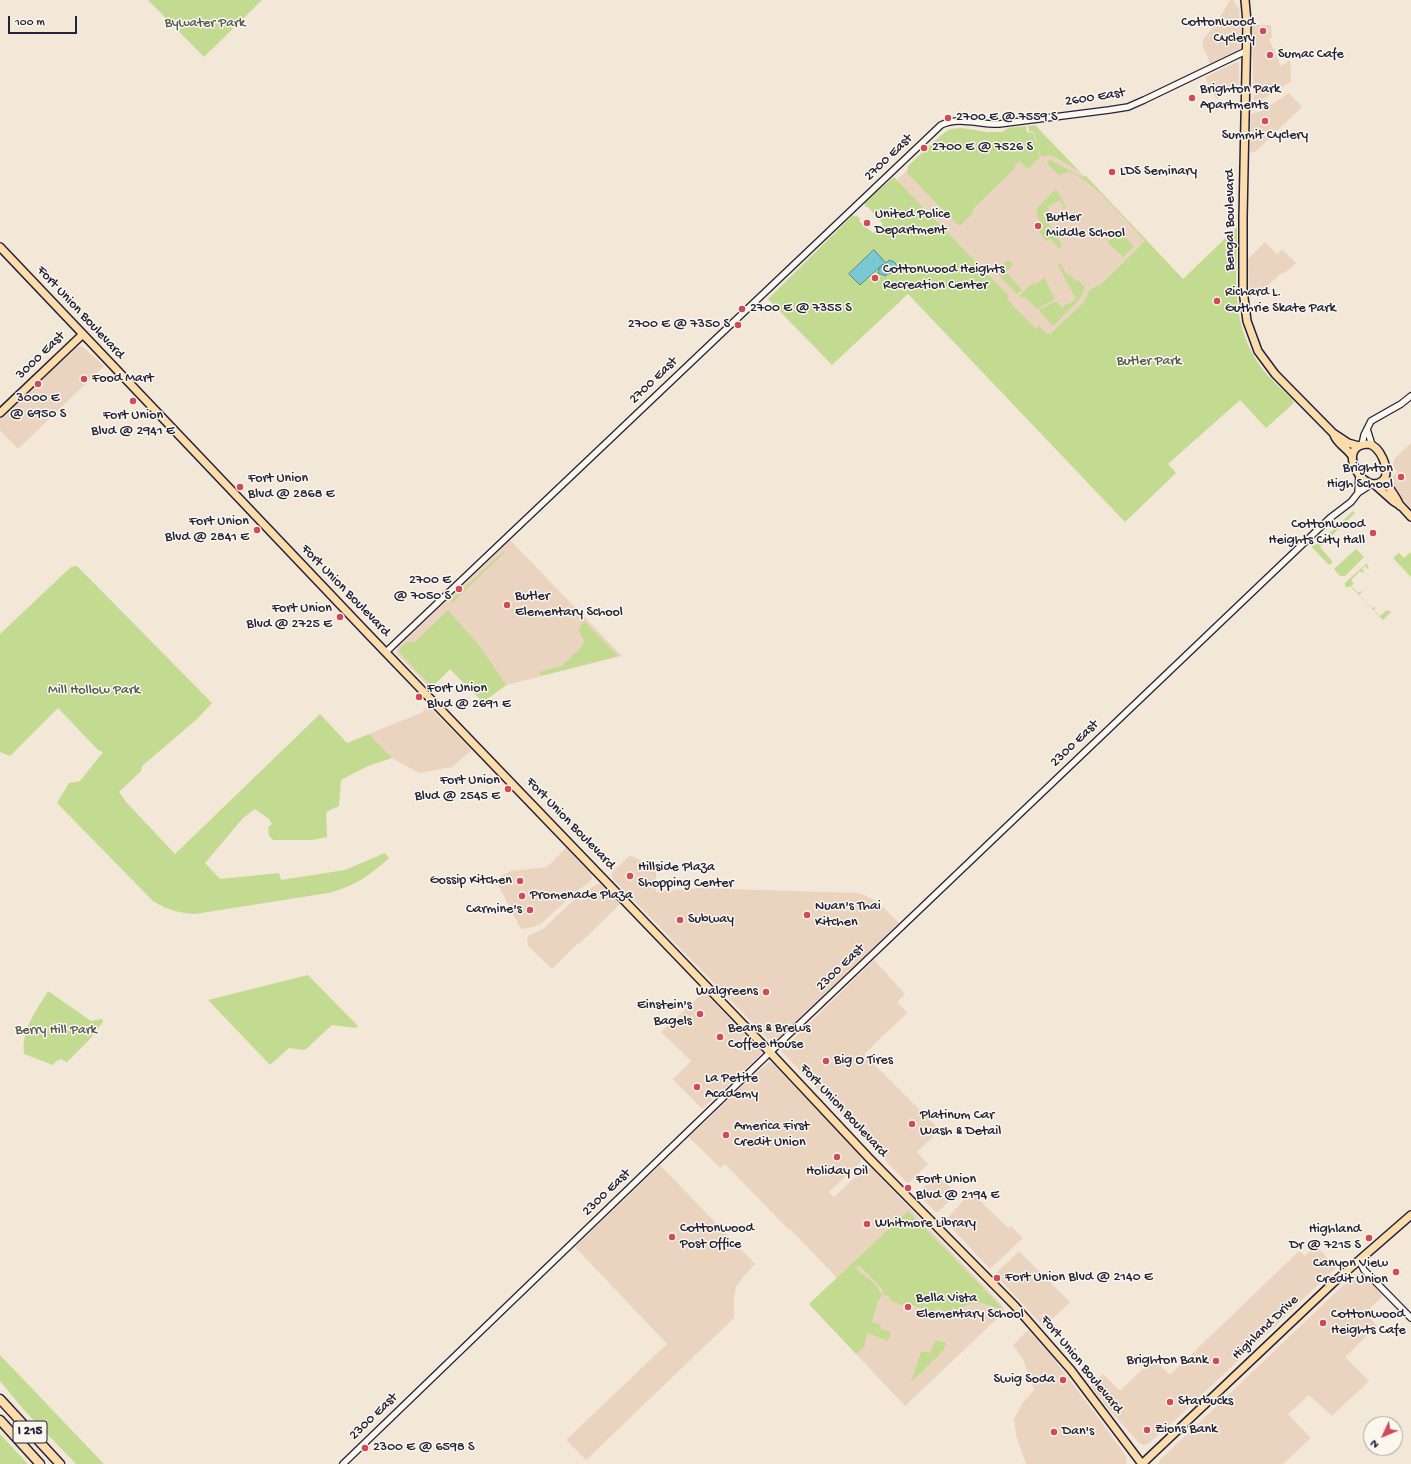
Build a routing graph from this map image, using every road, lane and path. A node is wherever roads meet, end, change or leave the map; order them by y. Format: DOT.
graph roads {
  1 [pos="1245,0"];
  2 [pos="1246,51"];
  3 [pos="938,128"];
  4 [pos="0,247"];
  5 [pos="82,335"];
  6 [pos="1411,396"];
  7 [pos="0,414"];
  8 [pos="1366,430"];
  9 [pos="1333,433"];
  10 [pos="1372,445"];
  11 [pos="1360,446"];
  12 [pos="1352,456"];
  13 [pos="1359,474"];
  14 [pos="1385,478"];
  15 [pos="1373,484"];
  16 [pos="1358,493"];
  17 [pos="1400,506"];
  18 [pos="1411,517"];
  19 [pos="386,652"];
  20 [pos="770,1052"];
  21 [pos="1411,1214"];
  22 [pos="1358,1260"];
  23 [pos="1411,1318"];
  24 [pos="0,1399"];
  25 [pos="0,1420"];
  26 [pos="40,1464"];
  27 [pos="60,1464"];
  28 [pos="343,1464"];
  29 [pos="1142,1464"];
  1 -- 2 [label="main road, Bengal Boulevard"];
  2 -- 3 [label="street, 2600 East"];
  2 -- 9 [label="main road, Bengal Boulevard"];
  3 -- 19 [label="street, 2700 East"];
  4 -- 5 [label="main road, Fort Union Boulevard"];
  5 -- 7 [label="main road, 3000 East"];
  5 -- 19 [label="main road, Fort Union Boulevard"];
  6 -- 8 [label="street"];
  8 -- 10 [label="street"];
  8 -- 11 [label="street"];
  9 -- 11 [label="main road, Bengal Boulevard"];
  9 -- 12 [label="main road, Bengal Boulevard"];
  10 -- 11 [label="main road"];
  10 -- 14 [label="main road"];
  11 -- 12 [label="main road"];
  12 -- 13 [label="main road"];
  13 -- 15 [label="main road"];
  13 -- 16 [label="street"];
  14 -- 15 [label="main road"];
  14 -- 17 [label="main road"];
  15 -- 16 [label="street, 2300 East"];
  15 -- 17 [label="main road"];
  16 -- 20 [label="street, 2300 East"];
  17 -- 18 [label="main road"];
  19 -- 20 [label="main road, Fort Union Boulevard"];
  20 -- 28 [label="street, 2300 East"];
  20 -- 29 [label="main road, Fort Union Boulevard"];
  21 -- 22 [label="main road, Highland Drive"];
  22 -- 23 [label="street"];
  22 -- 29 [label="main road, Highland Drive"];
  24 -- 27 [label="highway, I 215"];
  25 -- 26 [label="highway, I 215"];
}
